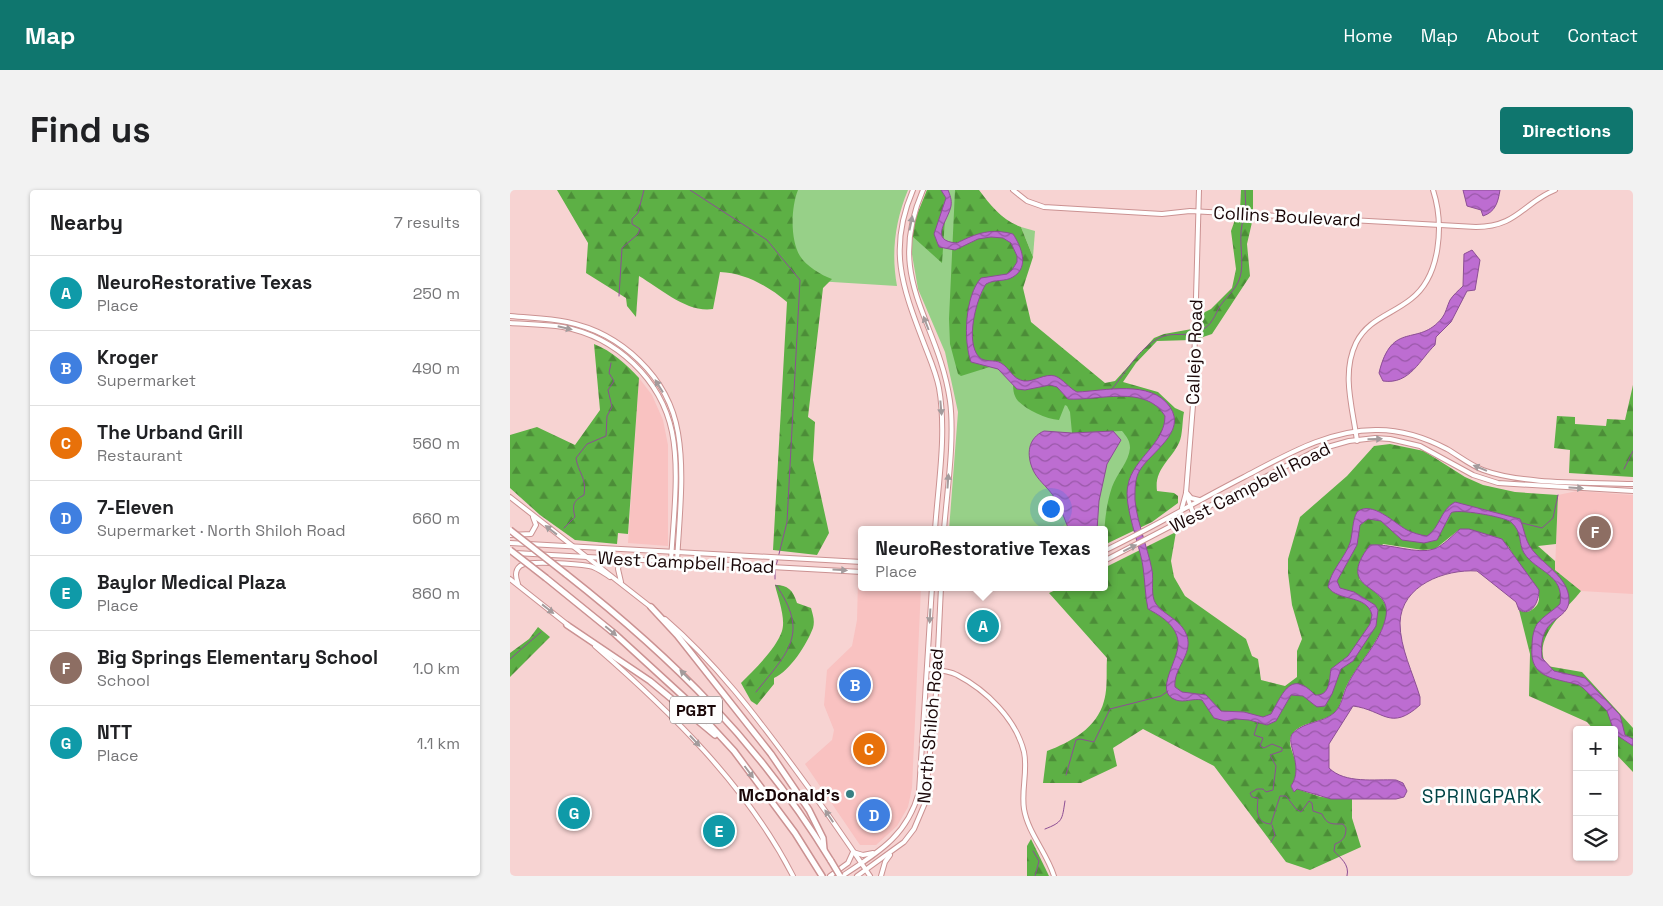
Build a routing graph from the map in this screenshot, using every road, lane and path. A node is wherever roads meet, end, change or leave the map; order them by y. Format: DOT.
graph roads {
  1 [pos="913,190"];
  2 [pos="923,190"];
  3 [pos="1013,190"];
  4 [pos="1199,190"];
  5 [pos="1433,190"];
  6 [pos="1555,190"];
  7 [pos="1199,211"];
  8 [pos="1438,225"];
  9 [pos="510,316"];
  10 [pos="510,323"];
  11 [pos="1392,431"];
  12 [pos="1356,432"];
  13 [pos="1390,439"];
  14 [pos="1357,441"];
  15 [pos="675,476"];
  16 [pos="1633,484"];
  17 [pos="680,490"];
  18 [pos="1633,490"];
  19 [pos="1186,493"];
  20 [pos="510,497"];
  21 [pos="1199,500"];
  22 [pos="1189,506"];
  23 [pos="1182,509"];
  24 [pos="530,513"];
  25 [pos="1193,513"];
  26 [pos="935,526"];
  27 [pos="944,526"];
  28 [pos="510,530"];
  29 [pos="510,535"];
  30 [pos="510,543"];
  31 [pos="572,546"];
  32 [pos="1108,549"];
  33 [pos="510,551"];
  34 [pos="671,552"];
  35 [pos="677,552"];
  36 [pos="587,558"];
  37 [pos="1108,558"];
  38 [pos="620,559"];
  39 [pos="671,561"];
  40 [pos="677,562"];
  41 [pos="858,562"];
  42 [pos="858,572"];
  43 [pos="510,579"];
  44 [pos="621,582"];
  45 [pos="518,585"];
  46 [pos="932,591"];
  47 [pos="940,591"];
  48 [pos="651,607"];
  49 [pos="567,624"];
  50 [pos="927,669"];
  51 [pos="937,670"];
  52 [pos="734,751"];
  53 [pos="824,849"];
  54 [pos="854,852"];
  55 [pos="877,852"];
  56 [pos="892,852"];
  57 [pos="862,863"];
  58 [pos="866,870"];
  59 [pos="794,876"];
  60 [pos="822,876"];
  61 [pos="830,876"];
  62 [pos="841,876"];
  63 [pos="857,876"];
  64 [pos="870,876"];
  65 [pos="881,876"];
  66 [pos="1054,876"];
  1 -- 26 [label="main road, one-way"];
  27 -- 2 [label="main road, one-way"];
  3 -- 7 [label="main road, Collins Boulevard"];
  4 -- 7 [label="main road, Callejo Road"];
  5 -- 8 [label="main road"];
  6 -- 8 [label="main road, Collins Boulevard"];
  7 -- 8 [label="main road, Collins Boulevard"];
  7 -- 19 [label="main road, Callejo Road"];
  8 -- 12 [label="main road"];
  17 -- 9 [label="main road, one-way"];
  10 -- 15 [label="main road, one-way"];
  11 -- 12 [label="main road, West Campbell Road"];
  11 -- 13 [label="main road"];
  16 -- 11 [label="main road, West Campbell Road, one-way"];
  12 -- 14 [label="main road"];
  12 -- 21 [label="main road, West Campbell Road"];
  14 -- 13 [label="main road, West Campbell Road, one-way"];
  13 -- 18 [label="main road, West Campbell Road, one-way"];
  14 -- 25 [label="main road, West Campbell Road"];
  15 -- 17 [label="main road"];
  15 -- 34 [label="main road"];
  17 -- 35 [label="main road"];
  19 -- 21 [label="main road"];
  19 -- 22 [label="main road, Callejo Road"];
  19 -- 23 [label="main road"];
  20 -- 24 [label="main road"];
  21 -- 22 [label="main road, West Campbell Road"];
  22 -- 23 [label="main road, West Campbell Road"];
  22 -- 25 [label="main road, Callejo Road"];
  23 -- 32 [label="main road, West Campbell Road"];
  24 -- 29 [label="main road"];
  31 -- 24 [label="main road, one-way"];
  37 -- 25 [label="main road, West Campbell Road, one-way"];
  53 -- 28 [label="highway, PGBT, one-way, bridge"];
  30 -- 31 [label="main road, West Campbell Road"];
  31 -- 34 [label="main road, West Campbell Road"];
  31 -- 36 [label="main road"];
  33 -- 36 [label="main road, West Campbell Road"];
  33 -- 52 [label="highway, PGBT, one-way, bridge"];
  34 -- 35 [label="main road, West Campbell Road"];
  34 -- 39 [label="main road"];
  35 -- 40 [label="main road"];
  35 -- 41 [label="main road, West Campbell Road"];
  36 -- 38 [label="main road, West Campbell Road"];
  36 -- 44 [label="main road"];
  38 -- 39 [label="main road, West Campbell Road"];
  38 -- 44 [label="main road"];
  39 -- 40 [label="main road, West Campbell Road"];
  40 -- 42 [label="main road, West Campbell Road, one-way"];
  43 -- 45 [label="main road"];
  44 -- 45 [label="main road"];
  44 -- 48 [label="main road"];
  45 -- 49 [label="main road, one-way"];
  46 -- 50 [label="main road, North Shiloh Road, one-way"];
  47 -- 51 [label="main road, North Shiloh Road"];
  48 -- 53 [label="highway"];
  54 -- 48 [label="main road, one-way"];
  49 -- 52 [label="highway"];
  49 -- 59 [label="main road, one-way"];
  50 -- 51 [label="main road"];
  50 -- 55 [label="main road, North Shiloh Road"];
  51 -- 56 [label="main road, North Shiloh Road"];
  51 -- 66 [label="main road"];
  52 -- 60 [label="highway, PGBT, one-way"];
  53 -- 62 [label="highway, PGBT, bridge"];
  54 -- 55 [label="main road"];
  54 -- 57 [label="main road"];
  54 -- 61 [label="main road"];
  55 -- 57 [label="main road, North Shiloh Road"];
  56 -- 58 [label="main road, North Shiloh Road"];
  56 -- 65 [label="main road"];
  57 -- 58 [label="main road"];
  57 -- 62 [label="main road, North Shiloh Road"];
  58 -- 63 [label="main road, North Shiloh Road"];
  58 -- 64 [label="main road"];
}
